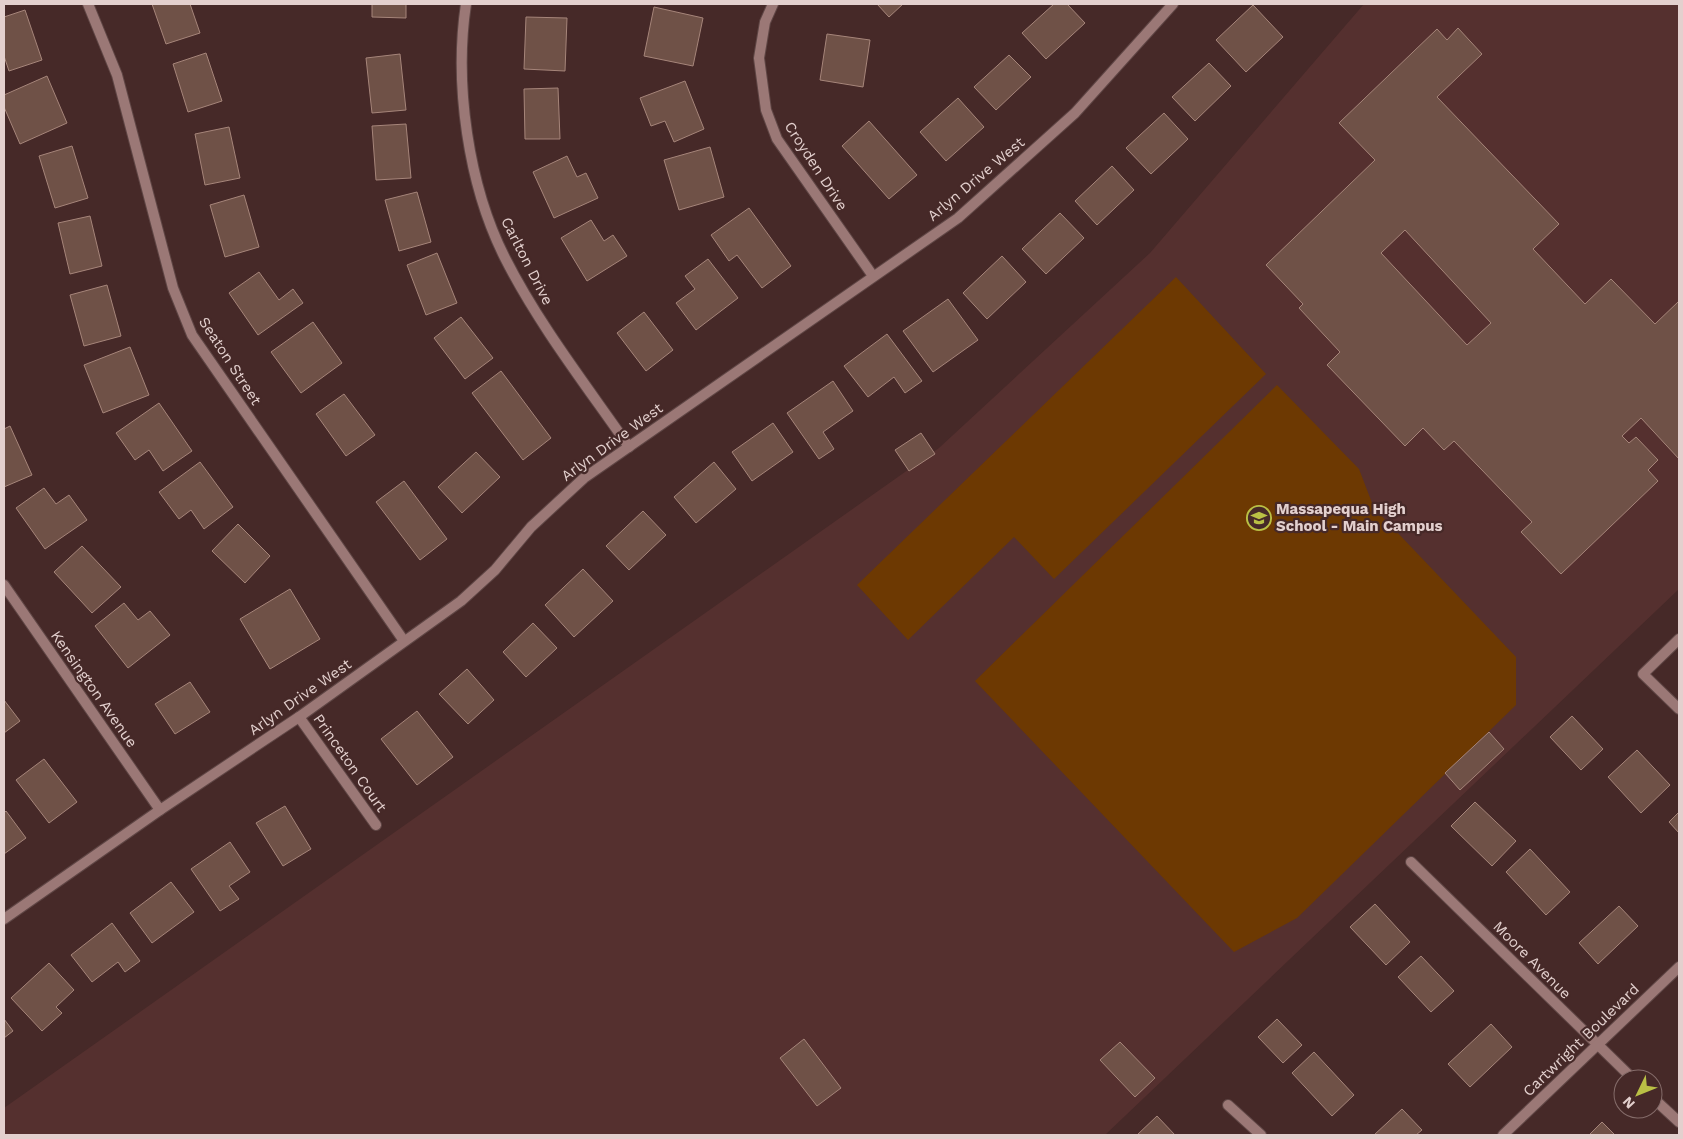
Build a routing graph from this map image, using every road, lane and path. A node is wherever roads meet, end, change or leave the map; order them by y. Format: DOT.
graph roads {
  1 [pos="88,4"];
  2 [pos="466,4"];
  3 [pos="773,4"];
  4 [pos="1173,4"];
  5 [pos="873,276"];
  6 [pos="629,447"];
  7 [pos="4,585"];
  8 [pos="1679,639"];
  9 [pos="404,641"];
  10 [pos="1679,709"];
  11 [pos="300,717"];
  12 [pos="160,810"];
  13 [pos="376,825"];
  14 [pos="1411,862"];
  15 [pos="4,919"];
  16 [pos="1679,967"];
  17 [pos="1598,1046"];
  18 [pos="1622,1069"];
  19 [pos="1228,1105"];
  20 [pos="1663,1107"];
  21 [pos="1679,1122"];
  22 [pos="1261,1135"];
  23 [pos="1503,1135"];
  1 -- 9 [label="street, Seaton Street"];
  2 -- 6 [label="street, Carlton Drive"];
  3 -- 5 [label="street, Croyden Drive"];
  4 -- 5 [label="street, Arlyn Drive West"];
  5 -- 6 [label="street, Arlyn Drive West"];
  6 -- 9 [label="street, Arlyn Drive West"];
  7 -- 12 [label="street, Kensington Avenue"];
  8 -- 10 [label="street"];
  9 -- 11 [label="street, Arlyn Drive West"];
  11 -- 12 [label="street, Arlyn Drive West"];
  11 -- 13 [label="street, Princeton Court"];
  12 -- 15 [label="street, Arlyn Drive West"];
  14 -- 17 [label="street, Moore Avenue"];
  16 -- 17 [label="street, Cartwright Boulevard"];
  17 -- 18 [label="street, Moore Avenue"];
  17 -- 23 [label="street, Cartwright Boulevard"];
  19 -- 22 [label="street"];
  20 -- 21 [label="street"];
}
